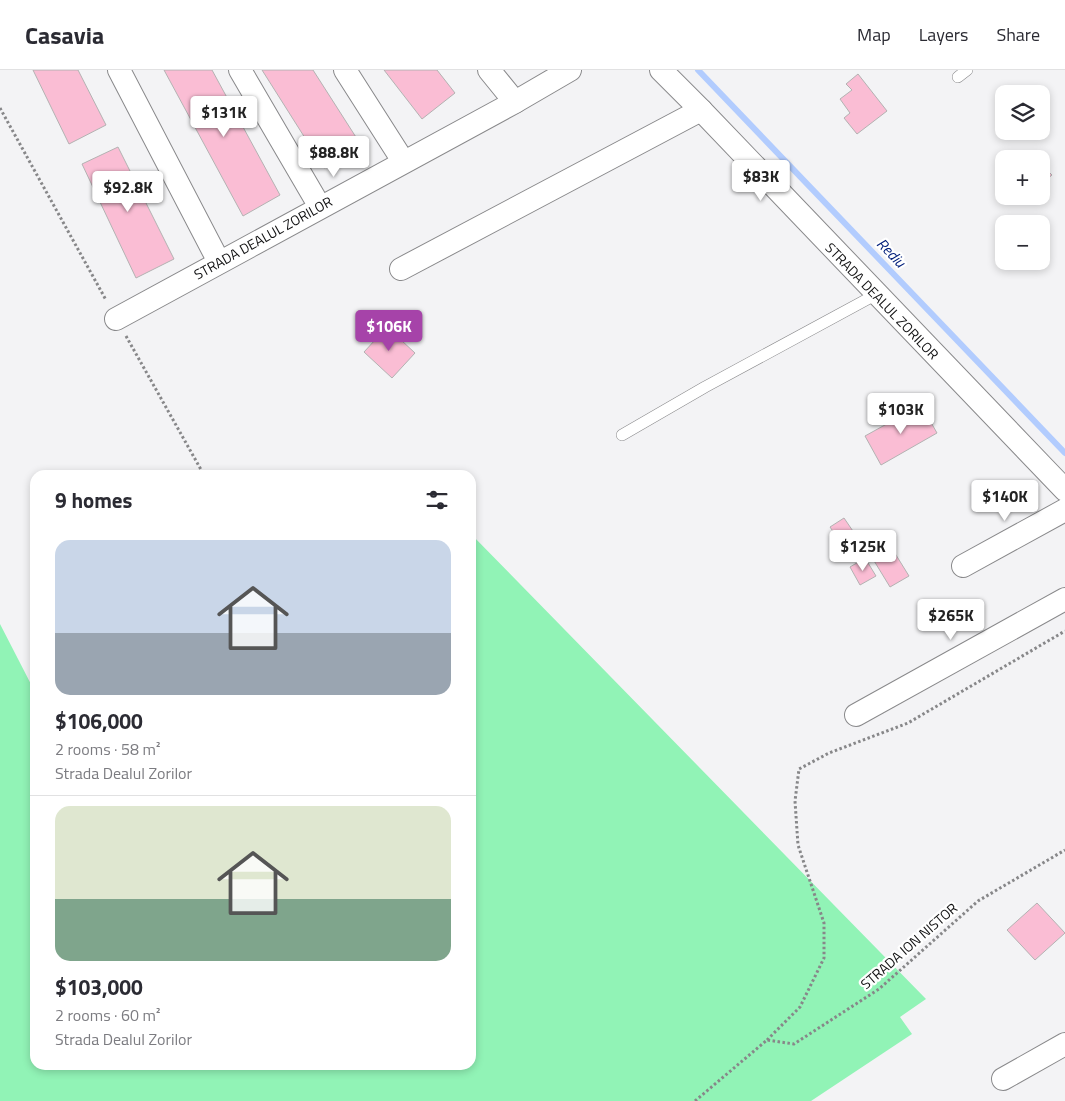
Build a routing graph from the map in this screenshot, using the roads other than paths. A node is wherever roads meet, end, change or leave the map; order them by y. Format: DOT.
graph roads {
  1 [pos="119,70"];
  2 [pos="240,70"];
  3 [pos="345,70"];
  4 [pos="489,70"];
  5 [pos="570,70"];
  6 [pos="661,70"];
  7 [pos="515,102"];
  8 [pos="701,110"];
  9 [pos="403,161"];
  10 [pos="320,207"];
  11 [pos="219,262"];
  12 [pos="401,269"];
  13 [pos="875,295"];
  14 [pos="116,319"];
  15 [pos="622,435"];
  16 [pos="1065,490"];
  17 [pos="1065,510"];
  18 [pos="963,566"];
  19 [pos="1065,599"];
  20 [pos="856,715"];
  21 [pos="1065,1044"];
  22 [pos="1003,1079"];
  1 -- 11 [label="street"];
  2 -- 10 [label="street"];
  3 -- 9 [label="street"];
  4 -- 7 [label="street"];
  5 -- 7 [label="street, STRADA DEALUL ZORILOR"];
  6 -- 8 [label="street, STRADA DEALUL ZORILOR"];
  7 -- 9 [label="street, STRADA DEALUL ZORILOR"];
  8 -- 12 [label="street"];
  8 -- 13 [label="street, STRADA DEALUL ZORILOR"];
  9 -- 10 [label="street, STRADA DEALUL ZORILOR"];
  10 -- 11 [label="street, STRADA DEALUL ZORILOR"];
  11 -- 14 [label="street, STRADA DEALUL ZORILOR"];
  13 -- 15 [label="lane"];
  13 -- 16 [label="street, STRADA DEALUL ZORILOR"];
  17 -- 18 [label="street"];
  19 -- 20 [label="street"];
  21 -- 22 [label="street"];
}
